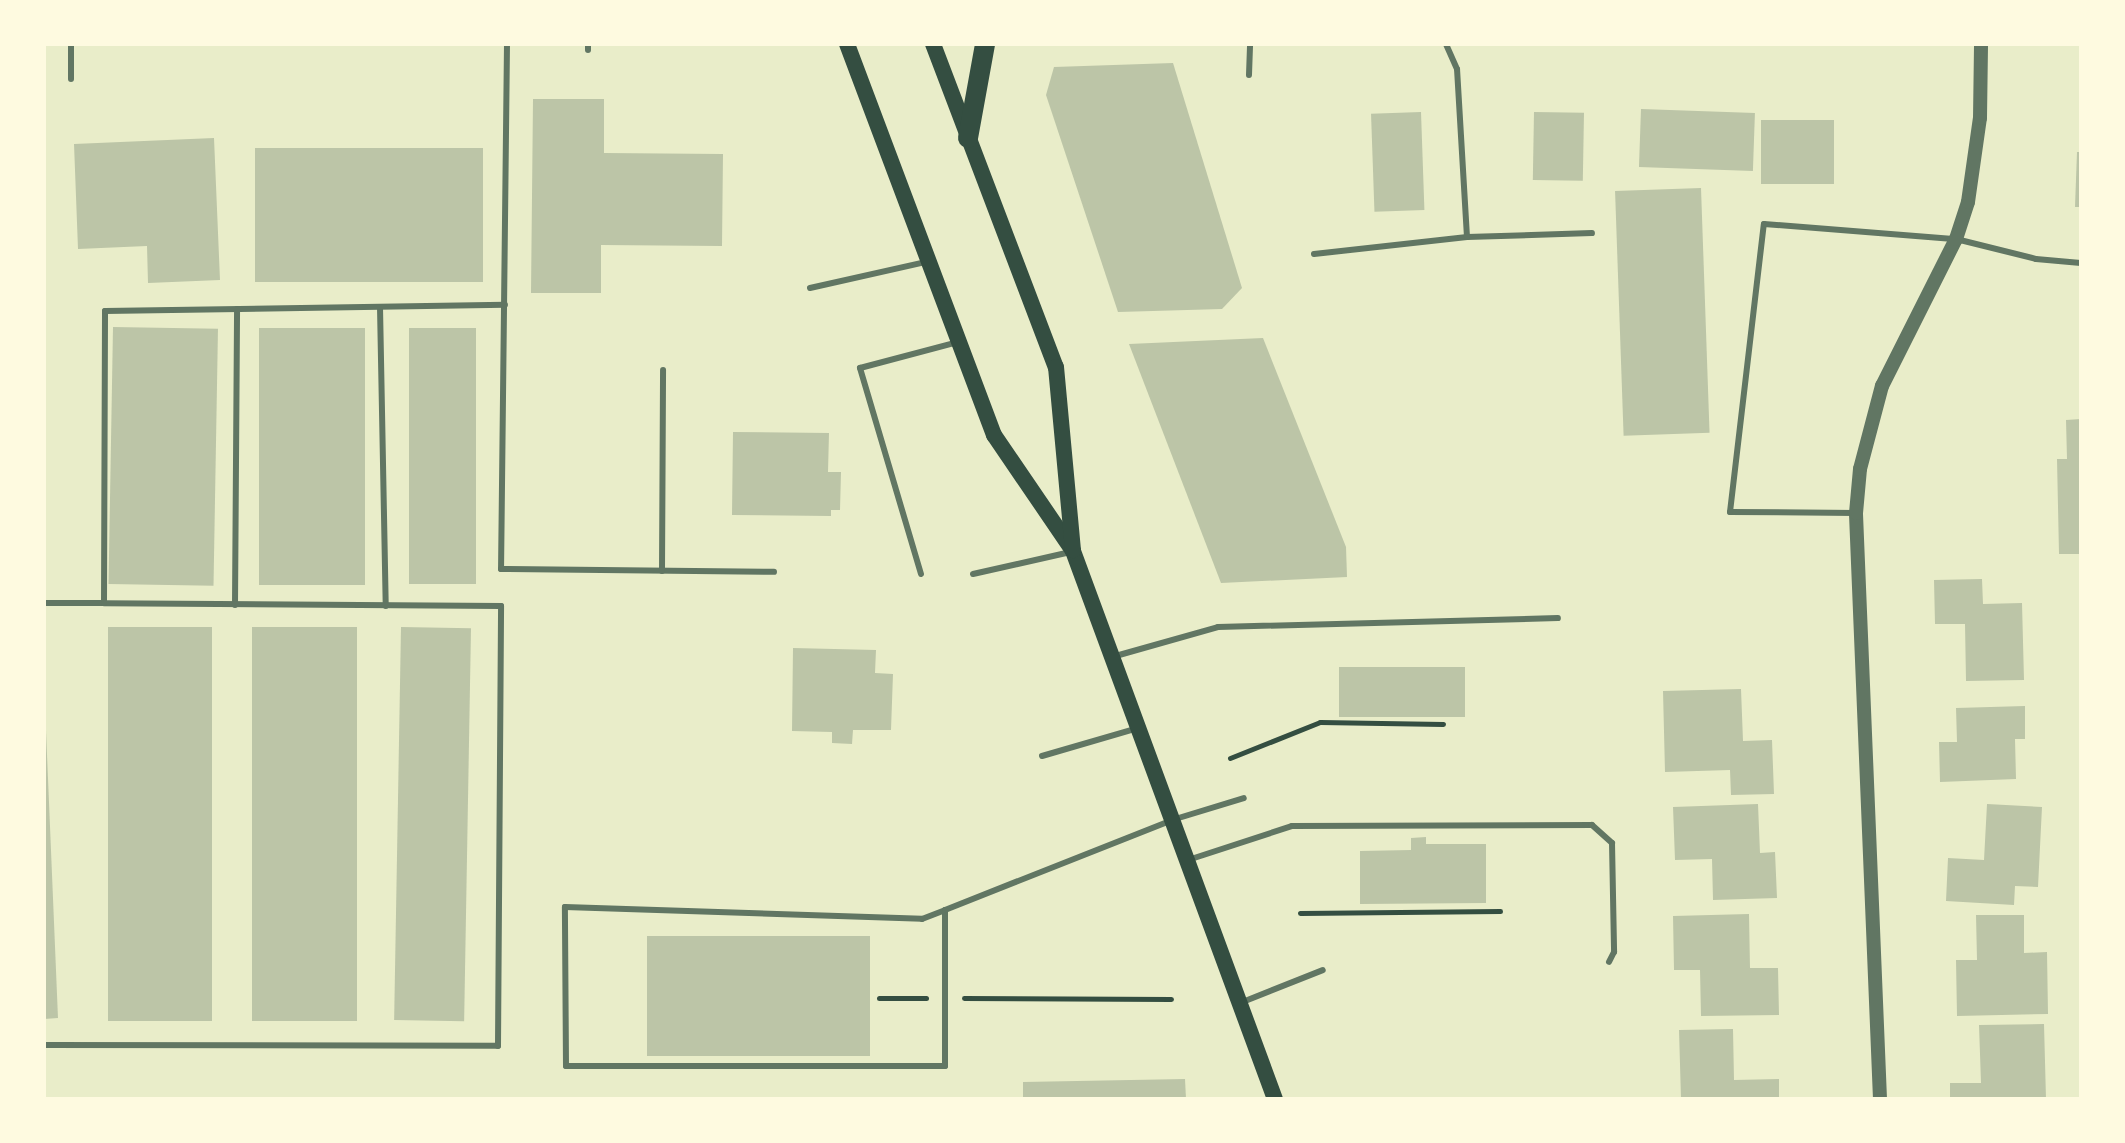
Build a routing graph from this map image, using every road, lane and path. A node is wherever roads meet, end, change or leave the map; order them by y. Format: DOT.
graph roads {
  1 [pos="71,44"];
  2 [pos="507,44"];
  3 [pos="847,44"];
  4 [pos="933,44"];
  5 [pos="985,44"];
  6 [pos="1250,44"];
  7 [pos="1446,44"];
  8 [pos="1981,44"];
  9 [pos="1249,75"];
  10 [pos="71,79"];
  11 [pos="968,138"];
  12 [pos="1592,233"];
  13 [pos="1467,237"];
  14 [pos="1956,239"];
  15 [pos="1314,254"];
  16 [pos="929,261"];
  17 [pos="2081,263"];
  18 [pos="810,288"];
  19 [pos="505,305"];
  20 [pos="380,307"];
  21 [pos="237,309"];
  22 [pos="959,342"];
  23 [pos="663,370"];
  24 [pos="1856,513"];
  25 [pos="1073,551"];
  26 [pos="662,571"];
  27 [pos="774,572"];
  28 [pos="921,574"];
  29 [pos="973,574"];
  30 [pos="44,603"];
  31 [pos="104,603"];
  32 [pos="235,605"];
  33 [pos="386,606"];
  34 [pos="1558,618"];
  35 [pos="1112,657"];
  36 [pos="1443,724"];
  37 [pos="1138,728"];
  38 [pos="1042,756"];
  39 [pos="1230,758"];
  40 [pos="1244,798"];
  41 [pos="1172,820"];
  42 [pos="1187,860"];
  43 [pos="945,910"];
  44 [pos="1500,911"];
  45 [pos="1300,913"];
  46 [pos="1609,962"];
  47 [pos="1323,970"];
  48 [pos="879,998"];
  49 [pos="945,998"];
  50 [pos="1171,999"];
  51 [pos="1240,1003"];
  52 [pos="44,1045"];
  53 [pos="1275,1099"];
  54 [pos="1880,1099"];
  1 -- 10 [label="lane"];
  2 -- 19 [label="lane"];
  3 -- 16 [label="main road"];
  4 -- 11 [label="main road"];
  5 -- 11 [label="main road"];
  6 -- 9 [label="lane"];
  7 -- 13 [label="lane"];
  8 -- 14 [label="street"];
  11 -- 25 [label="main road"];
  12 -- 13 [label="lane"];
  13 -- 15 [label="lane"];
  14 -- 17 [label="lane"];
  14 -- 24 [label="street"];
  14 -- 24 [label="lane"];
  16 -- 18 [label="lane"];
  16 -- 22 [label="main road"];
  19 -- 20 [label="lane"];
  19 -- 26 [label="lane"];
  20 -- 21 [label="lane"];
  20 -- 33 [label="lane"];
  21 -- 31 [label="lane"];
  21 -- 32 [label="lane"];
  22 -- 25 [label="main road"];
  22 -- 28 [label="lane"];
  23 -- 26 [label="lane"];
  24 -- 54 [label="street"];
  25 -- 29 [label="lane"];
  25 -- 35 [label="main road"];
  26 -- 27 [label="lane"];
  30 -- 31 [label="lane"];
  31 -- 32 [label="lane"];
  32 -- 33 [label="lane"];
  33 -- 52 [label="lane"];
  34 -- 35 [label="lane"];
  35 -- 37 [label="main road"];
  36 -- 39 [label="path"];
  37 -- 38 [label="lane"];
  37 -- 41 [label="main road"];
  40 -- 41 [label="lane"];
  41 -- 42 [label="main road"];
  41 -- 43 [label="lane"];
  42 -- 46 [label="lane"];
  42 -- 51 [label="main road"];
  43 -- 49 [label="lane"];
  43 -- 49 [label="lane"];
  44 -- 45 [label="path"];
  47 -- 51 [label="lane"];
  48 -- 49 [label="path"];
  49 -- 50 [label="path"];
  51 -- 53 [label="main road"];
}
